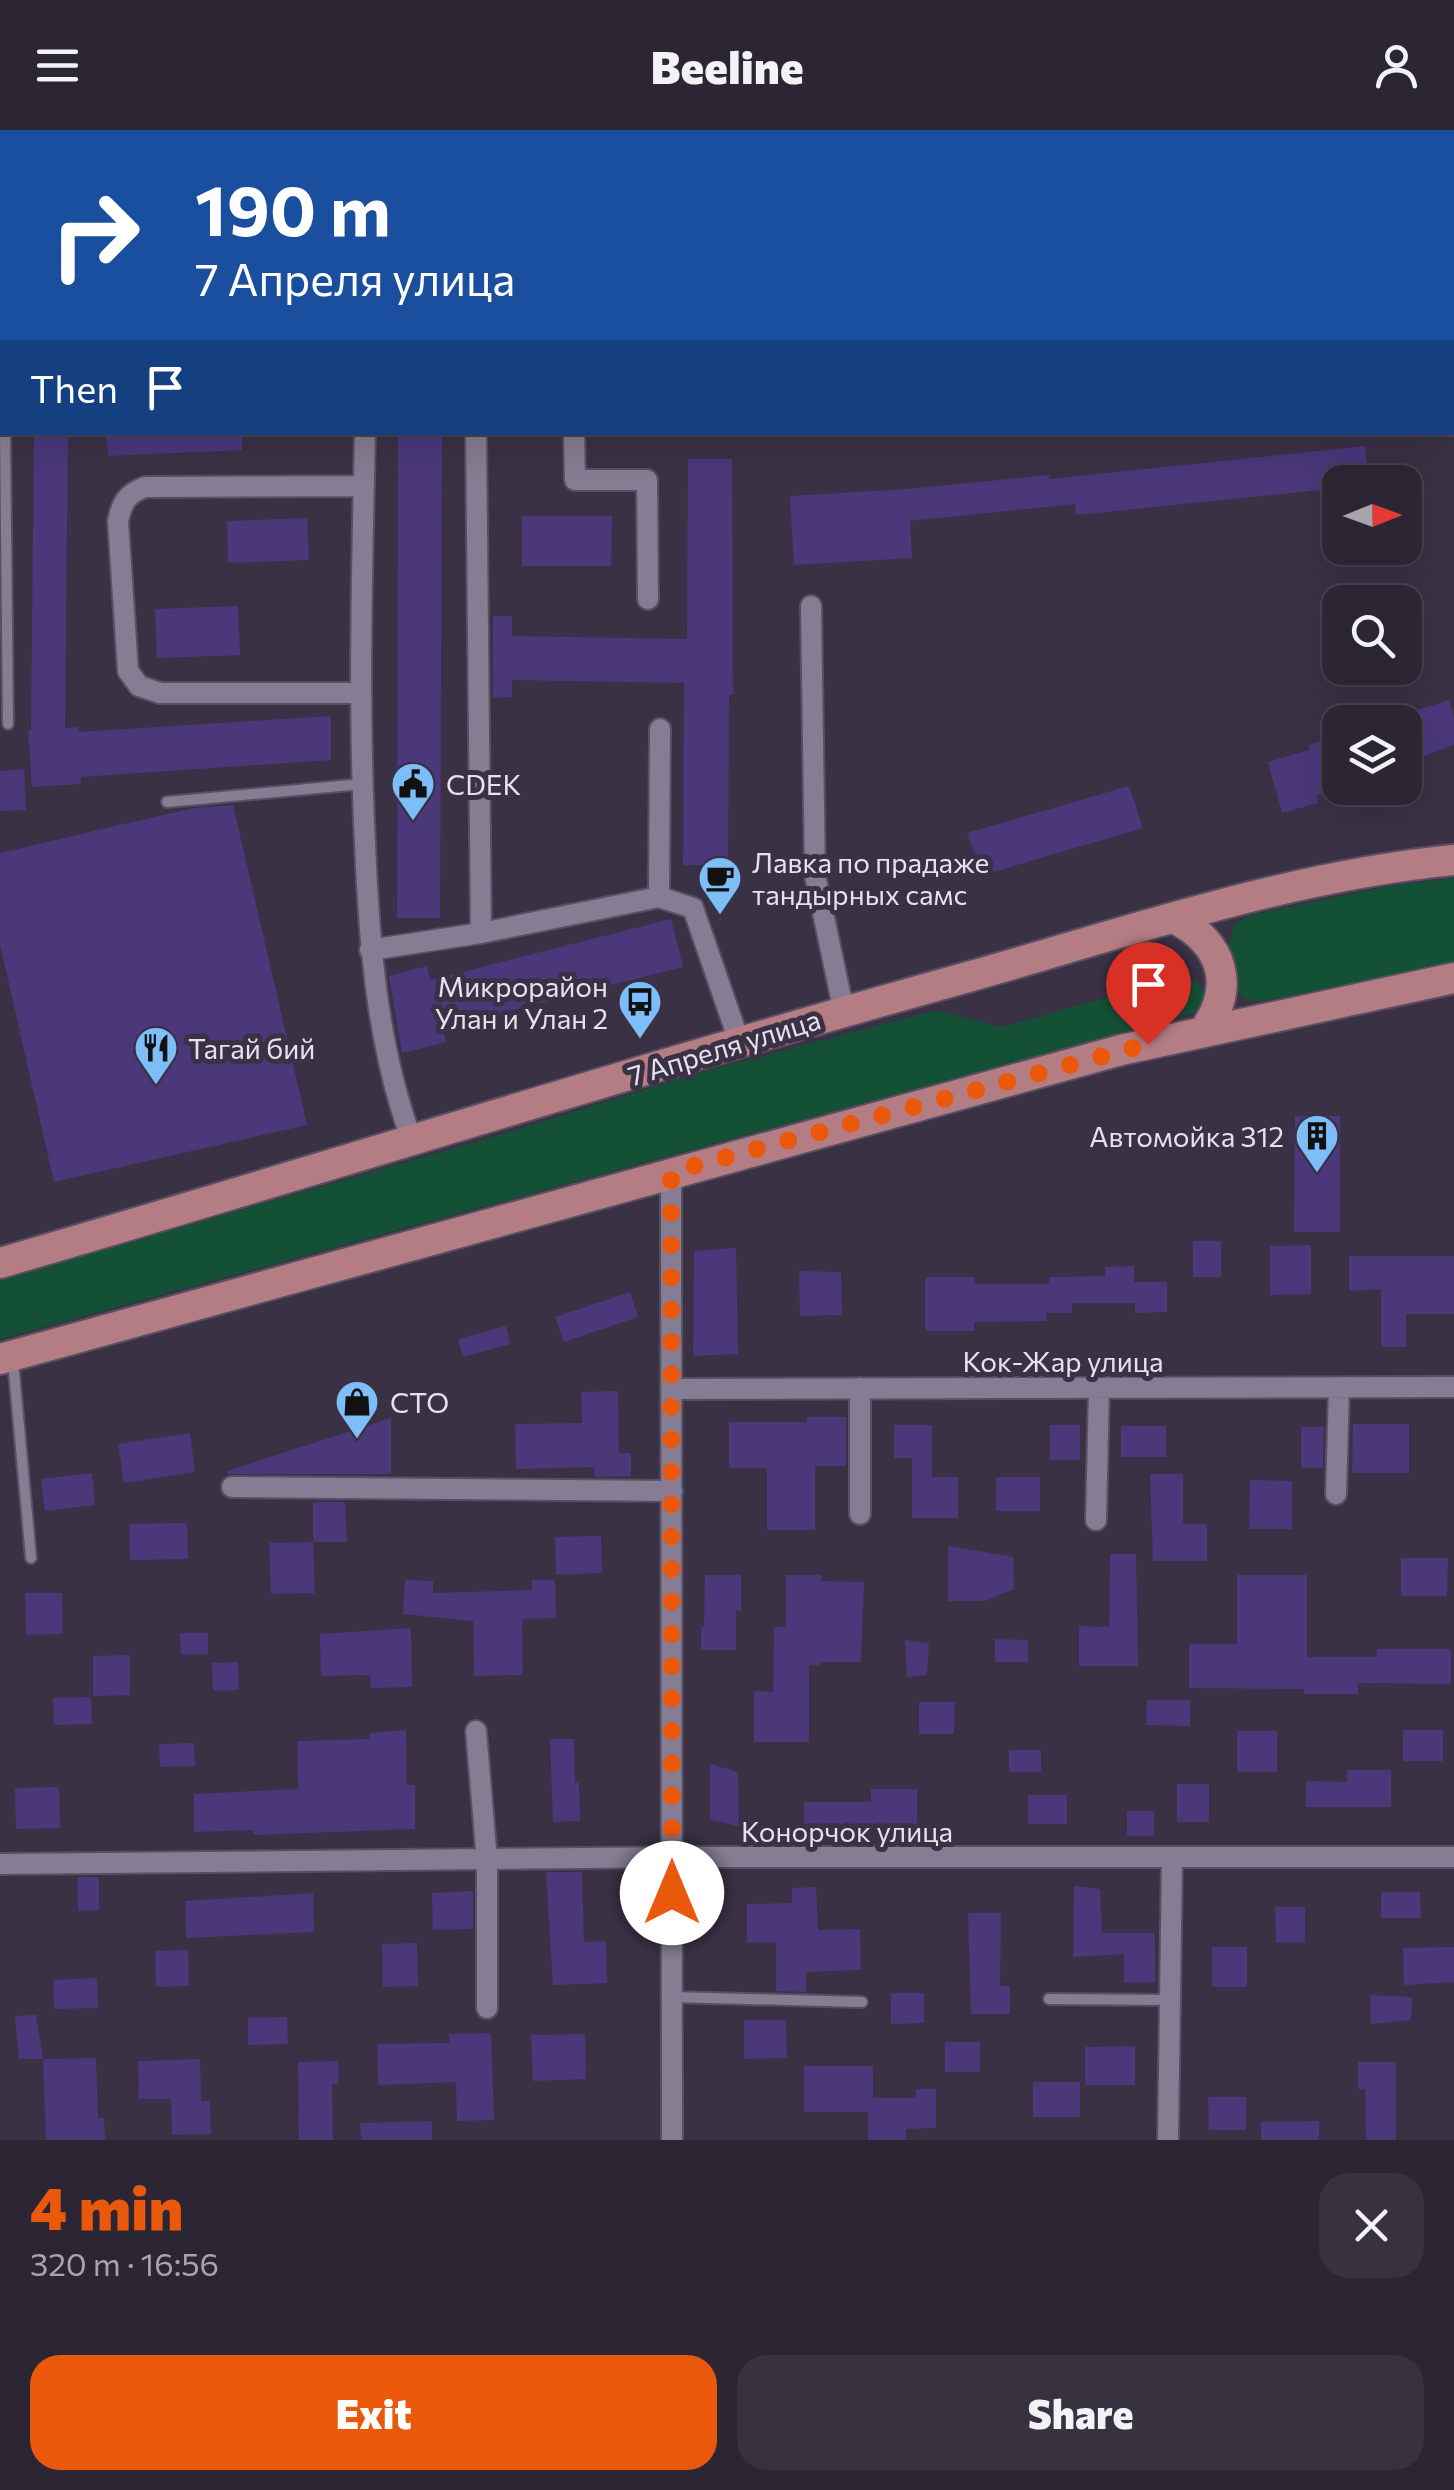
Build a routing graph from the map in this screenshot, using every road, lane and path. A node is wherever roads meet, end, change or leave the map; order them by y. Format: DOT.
graph roads {
  1 [pos="5,435"];
  2 [pos="365,435"];
  3 [pos="476,435"];
  4 [pos="574,435"];
  5 [pos="364,486"];
  6 [pos="648,599"];
  7 [pos="810,606"];
  8 [pos="362,693"];
  9 [pos="8,724"];
  10 [pos="660,729"];
  11 [pos="362,784"];
  12 [pos="167,802"];
  13 [pos="1454,860"];
  14 [pos="659,896"];
  15 [pos="1176,919"];
  16 [pos="481,933"];
  17 [pos="370,950"];
  18 [pos="1454,978"];
  19 [pos="844,1012"];
  20 [pos="1204,1030"];
  21 [pos="739,1041"];
  22 [pos="412,1142"];
  23 [pos="671,1172"];
  24 [pos="0,1262"];
  25 [pos="6,1357"];
  26 [pos="860,1388"];
  27 [pos="1099,1388"];
  28 [pos="1339,1388"];
  29 [pos="1454,1388"];
  30 [pos="672,1389"];
  31 [pos="232,1486"];
  32 [pos="672,1491"];
  33 [pos="1336,1494"];
  34 [pos="860,1514"];
  35 [pos="1096,1520"];
  36 [pos="31,1558"];
  37 [pos="476,1731"];
  38 [pos="672,1858"];
  39 [pos="1454,1858"];
  40 [pos="1172,1859"];
  41 [pos="486,1860"];
  42 [pos="0,1864"];
  43 [pos="672,1997"];
  44 [pos="1049,1999"];
  45 [pos="1170,2000"];
  46 [pos="862,2002"];
  47 [pos="488,2008"];
  48 [pos="672,2140"];
  49 [pos="1168,2140"];
  1 -- 9 [label="lane"];
  2 -- 5 [label="street"];
  3 -- 16 [label="street"];
  4 -- 6 [label="street"];
  5 -- 8 [label="street"];
  5 -- 8 [label="street"];
  7 -- 19 [label="street"];
  8 -- 11 [label="street"];
  10 -- 14 [label="street"];
  11 -- 12 [label="lane"];
  11 -- 17 [label="street"];
  13 -- 15 [label="main road, 7 Апреля улица"];
  14 -- 16 [label="street"];
  14 -- 21 [label="street"];
  15 -- 19 [label="main road, 7 Апреля улица"];
  15 -- 20 [label="main road"];
  16 -- 17 [label="street"];
  17 -- 22 [label="street"];
  18 -- 20 [label="main road"];
  19 -- 21 [label="main road, 7 Апреля улица"];
  20 -- 23 [label="main road"];
  21 -- 22 [label="main road, 7 Апреля улица"];
  22 -- 24 [label="main road, 7 Апреля улица"];
  23 -- 25 [label="main road"];
  23 -- 30 [label="street"];
  25 -- 36 [label="lane"];
  26 -- 27 [label="street, Кок-Жар улица"];
  26 -- 30 [label="street, Кок-Жар улица"];
  26 -- 34 [label="street"];
  27 -- 28 [label="street, Кок-Жар улица"];
  27 -- 35 [label="street"];
  28 -- 29 [label="street, Кок-Жар улица"];
  28 -- 33 [label="street"];
  30 -- 32 [label="street"];
  31 -- 32 [label="street"];
  32 -- 38 [label="street"];
  37 -- 41 [label="street"];
  38 -- 40 [label="street, Конорчок улица"];
  38 -- 41 [label="street, Конорчок улица"];
  38 -- 43 [label="street"];
  39 -- 40 [label="street, Конорчок улица"];
  40 -- 45 [label="street"];
  41 -- 42 [label="street, Конорчок улица"];
  41 -- 47 [label="street"];
  43 -- 46 [label="lane"];
  43 -- 48 [label="street"];
  44 -- 45 [label="lane"];
  45 -- 49 [label="street"];
}
